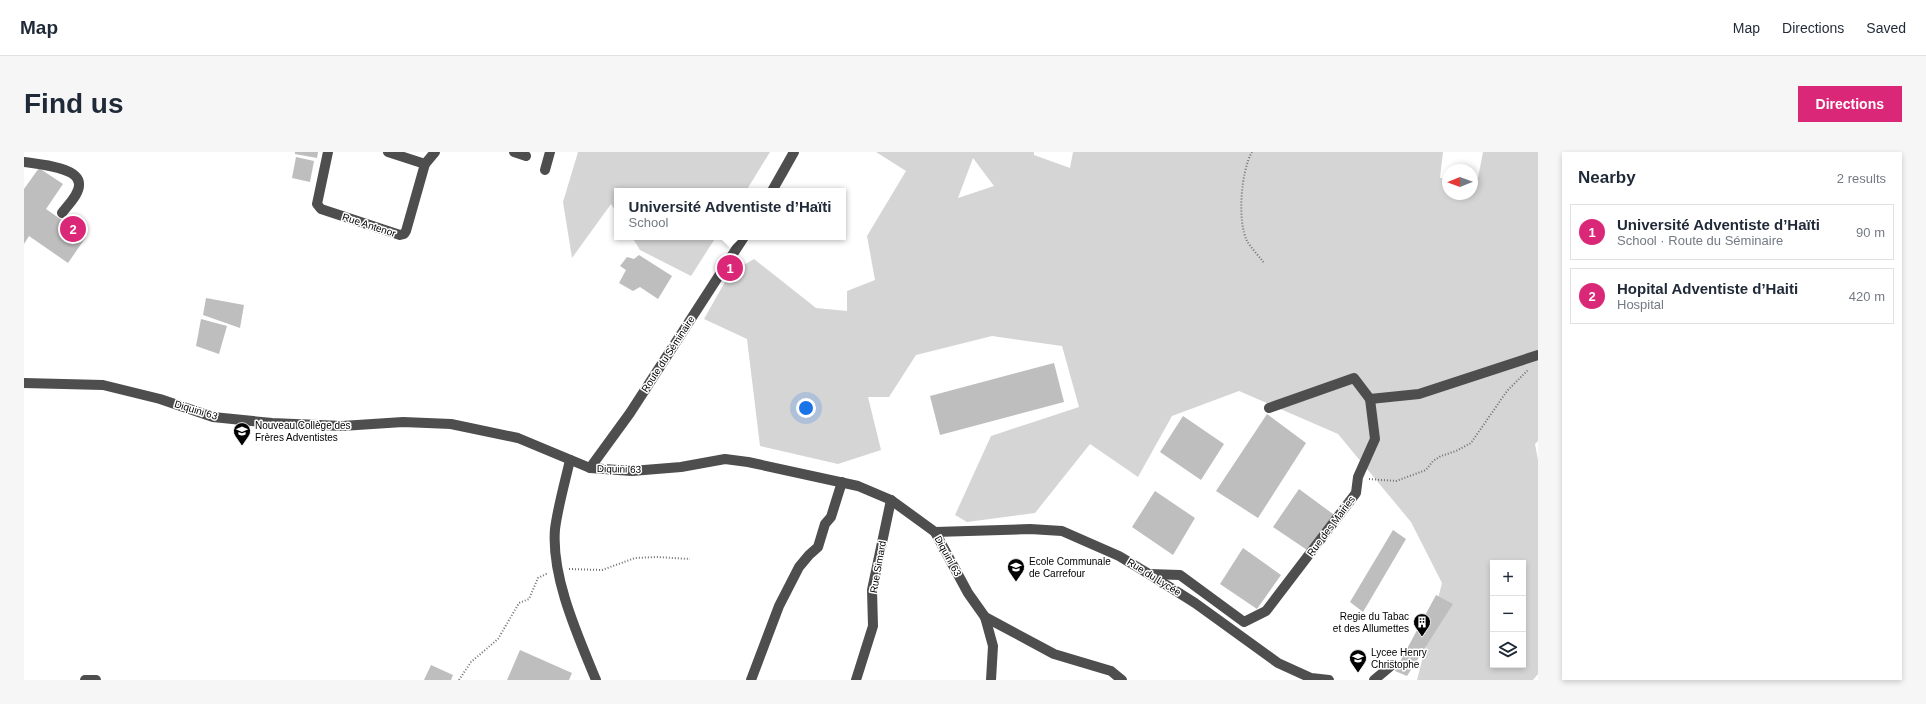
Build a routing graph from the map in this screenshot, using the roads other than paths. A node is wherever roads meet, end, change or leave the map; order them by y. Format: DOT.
graph roads {
  1 [pos="328,152"];
  2 [pos="388,152"];
  3 [pos="435,152"];
  4 [pos="514,152"];
  5 [pos="550,152"];
  6 [pos="794,152"];
  7 [pos="526,156"];
  8 [pos="24,162"];
  9 [pos="425,164"];
  10 [pos="545,170"];
  11 [pos="774,188"];
  12 [pos="62,213"];
  13 [pos="742,240"];
  14 [pos="1538,355"];
  15 [pos="24,384"];
  16 [pos="1370,399"];
  17 [pos="1269,408"];
  18 [pos="570,460"];
  19 [pos="590,468"];
  20 [pos="842,482"];
  21 [pos="891,500"];
  22 [pos="936,532"];
  23 [pos="1149,574"];
  24 [pos="985,617"];
  25 [pos="1392,665"];
  26 [pos="85,680"];
  27 [pos="96,680"];
  28 [pos="596,680"];
  29 [pos="751,680"];
  30 [pos="856,680"];
  31 [pos="991,680"];
  32 [pos="1122,680"];
  33 [pos="1329,680"];
  34 [pos="1374,680"];
  1 -- 9 [label="street, Rue Antenor"];
  2 -- 9 [label="street"];
  3 -- 9 [label="street"];
  4 -- 7 [label="street"];
  5 -- 10 [label="street"];
  6 -- 11 [label="street"];
  8 -- 12 [label="street"];
  13 -- 19 [label="street, Route du Séminaire"];
  14 -- 16 [label="street"];
  15 -- 18 [label="street, Diquini 63"];
  16 -- 17 [label="street"];
  16 -- 23 [label="street, Rue des Mairies"];
  18 -- 19 [label="street, Diquini 63"];
  18 -- 28 [label="street"];
  19 -- 20 [label="street, Diquini 63"];
  20 -- 21 [label="street, Diquini 63"];
  20 -- 29 [label="street"];
  21 -- 22 [label="street, Diquini 63"];
  21 -- 30 [label="street, Rue Simard"];
  22 -- 23 [label="street, Rue du Lycée"];
  22 -- 24 [label="street, Diquini 63"];
  23 -- 33 [label="street, Rue du Lycée"];
  24 -- 31 [label="street"];
  24 -- 32 [label="street, Diquini 63"];
  25 -- 34 [label="street"];
  26 -- 27 [label="street"];
}
